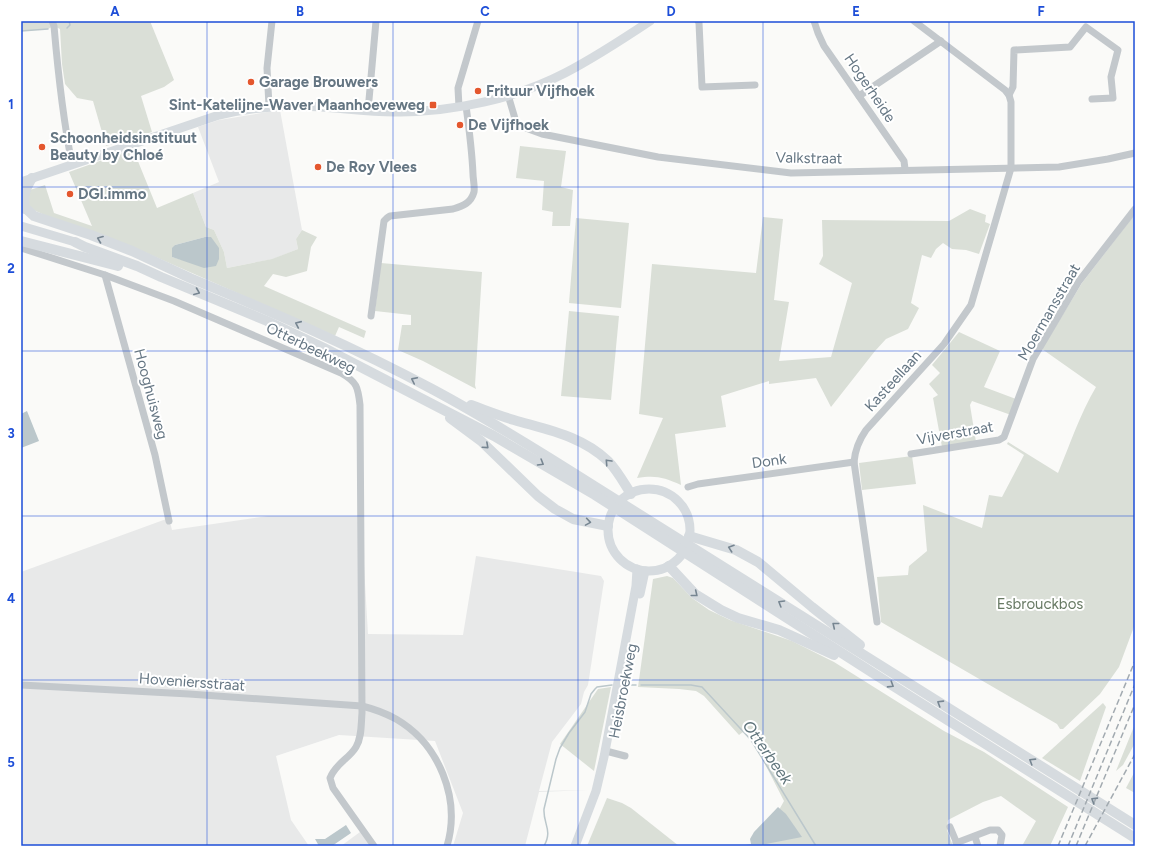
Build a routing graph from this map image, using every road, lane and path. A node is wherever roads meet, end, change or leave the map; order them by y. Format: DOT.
graph roads {
  1 [pos="52,21"];
  2 [pos="272,21"];
  3 [pos="376,21"];
  4 [pos="478,21"];
  5 [pos="650,21"];
  6 [pos="698,21"];
  7 [pos="814,21"];
  8 [pos="914,21"];
  9 [pos="941,41"];
  10 [pos="755,85"];
  11 [pos="508,95"];
  12 [pos="1009,95"];
  13 [pos="859,96"];
  14 [pos="1092,99"];
  15 [pos="269,106"];
  16 [pos="463,106"];
  17 [pos="368,111"];
  18 [pos="1135,153"];
  19 [pos="72,164"];
  20 [pos="1011,168"];
  21 [pos="905,169"];
  22 [pos="32,178"];
  23 [pos="21,182"];
  24 [pos="23,207"];
  25 [pos="1135,209"];
  26 [pos="21,226"];
  27 [pos="21,241"];
  28 [pos="75,242"];
  29 [pos="21,248"];
  30 [pos="105,275"];
  31 [pos="161,277"];
  32 [pos="190,278"];
  33 [pos="372,316"];
  34 [pos="448,398"];
  35 [pos="433,404"];
  36 [pos="1003,438"];
  37 [pos="911,454"];
  38 [pos="854,462"];
  39 [pos="688,486"];
  40 [pos="597,492"];
  41 [pos="631,494"];
  42 [pos="169,521"];
  43 [pos="608,526"];
  44 [pos="689,536"];
  45 [pos="669,566"];
  46 [pos="641,570"];
  47 [pos="877,622"];
  48 [pos="874,660"];
  49 [pos="858,664"];
  50 [pos="21,685"];
  51 [pos="362,706"];
  52 [pos="608,752"];
  53 [pos="625,756"];
  54 [pos="1135,825"];
  55 [pos="950,827"];
  56 [pos="975,836"];
  57 [pos="1135,838"];
  58 [pos="957,845"];
  59 [pos="374,846"];
  60 [pos="447,846"];
  61 [pos="575,846"];
  62 [pos="581,846"];
  63 [pos="978,846"];
  64 [pos="1000,846"];
  1 -- 19 [label="street"];
  2 -- 15 [label="street"];
  3 -- 17 [label="street"];
  4 -- 16 [label="street"];
  5 -- 11 [label="main road"];
  6 -- 10 [label="street"];
  7 -- 13 [label="street, Hogerheide"];
  8 -- 9 [label="street"];
  9 -- 12 [label="street"];
  9 -- 13 [label="street"];
  11 -- 16 [label="main road"];
  11 -- 21 [label="street, Valkstraat"];
  12 -- 14 [label="street, Kasteellaan"];
  12 -- 20 [label="street, Kasteellaan"];
  13 -- 21 [label="street, Hogerheide"];
  15 -- 17 [label="main road"];
  15 -- 19 [label="main road"];
  16 -- 17 [label="main road"];
  16 -- 33 [label="street"];
  18 -- 20 [label="street, Valkstraat"];
  19 -- 22 [label="main road"];
  20 -- 21 [label="street, Valkstraat"];
  20 -- 38 [label="street, Kasteellaan"];
  22 -- 23 [label="main road"];
  22 -- 24 [label="highway"];
  32 -- 24 [label="highway, one-way"];
  25 -- 36 [label="street, Moermansstraat"];
  26 -- 28 [label="main road"];
  27 -- 31 [label="highway"];
  28 -- 31 [label="highway"];
  28 -- 32 [label="highway"];
  29 -- 30 [label="street, Otterbeekweg"];
  30 -- 42 [label="street, Hooghuisweg"];
  30 -- 51 [label="street, Otterbeekweg"];
  31 -- 35 [label="highway, one-way"];
  34 -- 32 [label="highway, one-way"];
  34 -- 40 [label="highway"];
  41 -- 34 [label="highway, one-way"];
  35 -- 40 [label="highway, one-way"];
  35 -- 43 [label="highway, one-way"];
  36 -- 37 [label="street, Vijverstraat"];
  38 -- 39 [label="street, Donk"];
  38 -- 47 [label="street, Kasteellaan"];
  48 -- 40 [label="highway, one-way"];
  40 -- 49 [label="highway"];
  41 -- 43 [label="main road"];
  41 -- 44 [label="main road"];
  43 -- 46 [label="main road"];
  44 -- 45 [label="main road"];
  48 -- 44 [label="highway, one-way"];
  45 -- 46 [label="main road"];
  45 -- 49 [label="highway, one-way"];
  46 -- 52 [label="main road, Heisbroekweg"];
  54 -- 48 [label="highway, one-way"];
  49 -- 57 [label="highway, one-way"];
  50 -- 51 [label="street, Hoveniersstraat"];
  51 -- 59 [label="street"];
  51 -- 60 [label="street, Hoveniersstraat"];
  52 -- 53 [label="street, Heisbroekweg"];
  52 -- 61 [label="main road, Heisbroekweg"];
  52 -- 62 [label="main road, Heisbroekweg"];
  55 -- 58 [label="street"];
  56 -- 58 [label="street"];
  56 -- 63 [label="street"];
  56 -- 64 [label="street"];
}
